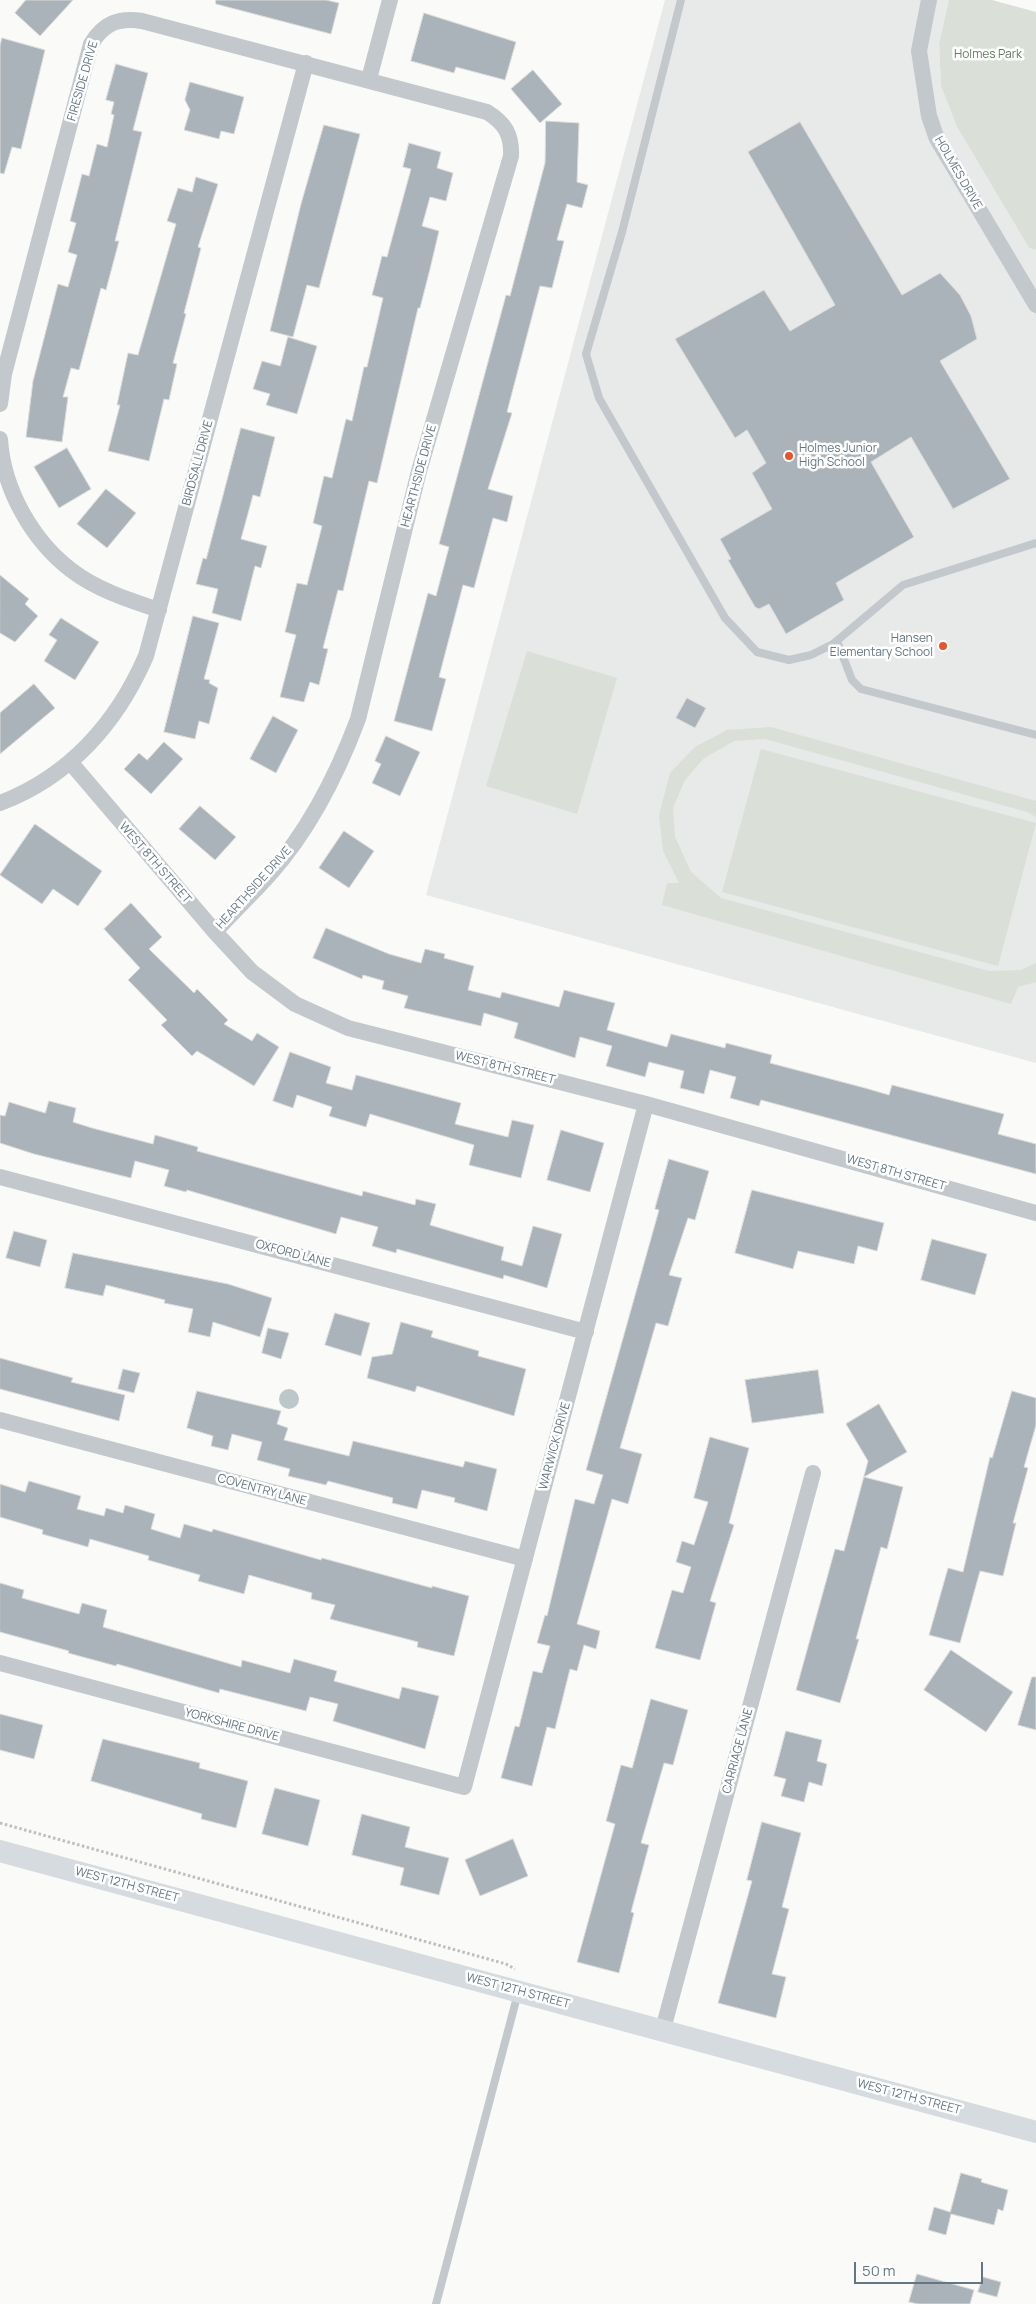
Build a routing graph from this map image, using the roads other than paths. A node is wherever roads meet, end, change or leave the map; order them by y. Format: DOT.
graph roads {
  1 [pos="390,0"];
  2 [pos="681,0"];
  3 [pos="929,0"];
  4 [pos="306,63"];
  5 [pos="369,79"];
  6 [pos="1036,305"];
  7 [pos="0,404"];
  8 [pos="0,439"];
  9 [pos="1036,543"];
  10 [pos="158,610"];
  11 [pos="837,641"];
  12 [pos="1036,735"];
  13 [pos="71,763"];
  14 [pos="0,803"];
  15 [pos="215,932"];
  16 [pos="646,1104"];
  17 [pos="0,1176"];
  18 [pos="1036,1213"];
  19 [pos="586,1332"];
  20 [pos="0,1420"];
  21 [pos="813,1473"];
  22 [pos="524,1560"];
  23 [pos="0,1664"];
  24 [pos="464,1787"];
  25 [pos="0,1850"];
  26 [pos="518,1991"];
  27 [pos="663,2030"];
  28 [pos="1036,2132"];
  29 [pos="436,2304"];
  1 -- 5 [label="street"];
  2 -- 11 [label="lane"];
  3 -- 6 [label="street, HOLMES DRIVE"];
  4 -- 5 [label="street, FIRESIDE DRIVE"];
  4 -- 7 [label="street, FIRESIDE DRIVE"];
  4 -- 10 [label="street, BIRDSALL DRIVE"];
  5 -- 15 [label="street, HEARTHSIDE DRIVE"];
  8 -- 10 [label="street"];
  9 -- 11 [label="lane"];
  10 -- 13 [label="street, BIRDSALL DRIVE"];
  11 -- 12 [label="lane"];
  13 -- 14 [label="street, BIRDSALL DRIVE"];
  13 -- 15 [label="street, WEST 8TH STREET"];
  15 -- 16 [label="street, WEST 8TH STREET"];
  16 -- 18 [label="street, WEST 8TH STREET"];
  16 -- 19 [label="street, WARWICK DRIVE"];
  17 -- 19 [label="street, OXFORD LANE"];
  19 -- 22 [label="street, WARWICK DRIVE"];
  20 -- 22 [label="street, COVENTRY LANE"];
  21 -- 27 [label="street, CARRIAGE LANE"];
  22 -- 24 [label="street, WARWICK DRIVE"];
  23 -- 24 [label="street, YORKSHIRE DRIVE"];
  25 -- 26 [label="main road, WEST 12TH STREET"];
  26 -- 27 [label="main road, WEST 12TH STREET"];
  26 -- 29 [label="lane"];
  27 -- 28 [label="main road, WEST 12TH STREET"];
}
